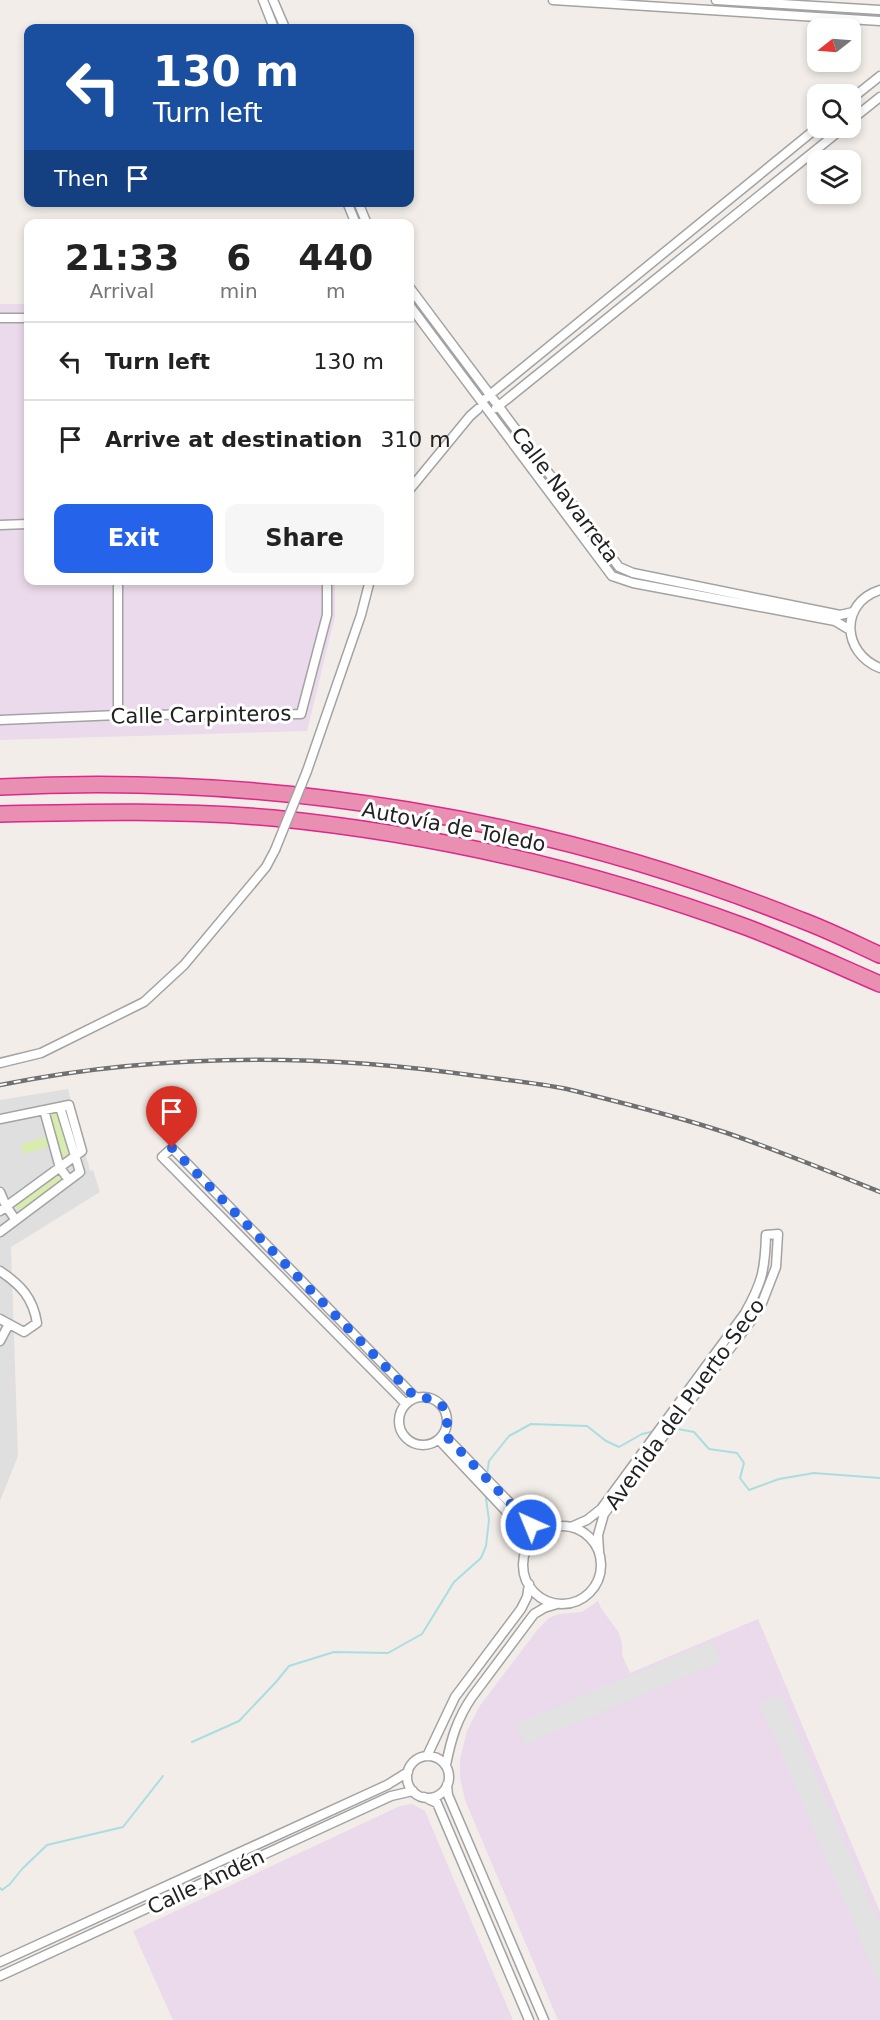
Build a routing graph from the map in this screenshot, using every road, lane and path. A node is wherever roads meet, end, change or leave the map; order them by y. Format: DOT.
graph roads {
  1 [pos="263,0"];
  2 [pos="273,0"];
  3 [pos="553,0"];
  4 [pos="716,0"];
  5 [pos="880,10"];
  6 [pos="880,21"];
  7 [pos="272,24"];
  8 [pos="283,24"];
  9 [pos="880,76"];
  10 [pos="861,91"];
  11 [pos="880,97"];
  12 [pos="861,112"];
  13 [pos="807,136"];
  14 [pos="831,138"];
  15 [pos="414,293"];
  16 [pos="414,312"];
  17 [pos="0,318"];
  18 [pos="24,318"];
  19 [pos="490,395"];
  20 [pos="480,405"];
  21 [pos="494,409"];
  22 [pos="414,484"];
  23 [pos="24,524"];
  24 [pos="0,525"];
  25 [pos="118,585"];
  26 [pos="327,585"];
  27 [pos="369,585"];
  28 [pos="880,590"];
  29 [pos="854,612"];
  30 [pos="850,630"];
  31 [pos="880,668"];
  32 [pos="117,716"];
  33 [pos="0,720"];
  34 [pos="5,784"];
  35 [pos="0,814"];
  36 [pos="880,955"];
  37 [pos="880,984"];
  38 [pos="0,1063"];
  39 [pos="60,1107"];
  40 [pos="44,1110"];
  41 [pos="0,1119"];
  42 [pos="74,1157"];
  43 [pos="60,1168"];
  44 [pos="69,1180"];
  45 [pos="0,1192"];
  46 [pos="3,1209"];
  47 [pos="15,1219"];
  48 [pos="0,1232"];
  49 [pos="0,1271"];
  50 [pos="0,1319"];
  51 [pos="9,1324"];
  52 [pos="0,1341"];
  53 [pos="416,1398"];
  54 [pos="406,1404"];
  55 [pos="441,1437"];
  56 [pos="571,1527"];
  57 [pos="537,1537"];
  58 [pos="599,1551"];
  59 [pos="529,1584"];
  60 [pos="557,1604"];
  61 [pos="427,1756"];
  62 [pos="446,1765"];
  63 [pos="408,1772"];
  64 [pos="447,1785"];
  65 [pos="413,1791"];
  66 [pos="424,1797"];
  67 [pos="0,1962"];
  68 [pos="0,1976"];
  69 [pos="529,2020"];
  70 [pos="544,2020"];
  1 -- 7 [label="street"];
  2 -- 8 [label="street"];
  3 -- 6 [label="street"];
  4 -- 5 [label="street"];
  9 -- 10 [label="street"];
  11 -- 12 [label="street"];
  13 -- 19 [label="street"];
  14 -- 21 [label="street"];
  15 -- 19 [label="street, Calle Navarreta"];
  16 -- 20 [label="street, Calle Navarreta"];
  17 -- 18 [label="street"];
  19 -- 20 [label="street"];
  19 -- 21 [label="street, Calle Navarreta"];
  20 -- 21 [label="street, Calle Navarreta"];
  20 -- 22 [label="street"];
  21 -- 29 [label="street, Calle Navarreta"];
  21 -- 30 [label="street, Calle Navarreta"];
  23 -- 24 [label="street"];
  25 -- 32 [label="street"];
  26 -- 32 [label="street, Calle Carpinteros"];
  27 -- 38 [label="street, bridge"];
  28 -- 29 [label="street"];
  29 -- 30 [label="street"];
  30 -- 31 [label="street"];
  32 -- 33 [label="street, Calle Carpinteros"];
  34 -- 36 [label="highway, Autovía de Toledo"];
  35 -- 37 [label="highway, Autovía de Toledo"];
  39 -- 40 [label="street"];
  39 -- 42 [label="street"];
  39 -- 42 [label="street"];
  40 -- 41 [label="street"];
  40 -- 43 [label="street"];
  42 -- 43 [label="street"];
  42 -- 44 [label="street"];
  43 -- 44 [label="street"];
  43 -- 46 [label="street"];
  44 -- 47 [label="street"];
  45 -- 46 [label="street"];
  46 -- 47 [label="street"];
  47 -- 48 [label="street"];
  49 -- 51 [label="street"];
  50 -- 51 [label="street"];
  51 -- 52 [label="street"];
  53 -- 54 [label="street"];
  53 -- 54 [label="street"];
  53 -- 55 [label="street"];
  54 -- 55 [label="street"];
  55 -- 57 [label="street"];
  55 -- 57 [label="street"];
  56 -- 57 [label="street, Avenida del Puerto Seco"];
  56 -- 58 [label="street"];
  56 -- 58 [label="street, Avenida del Puerto Seco"];
  57 -- 59 [label="street"];
  58 -- 60 [label="street, Avenida del Puerto Seco"];
  59 -- 60 [label="street"];
  59 -- 61 [label="street"];
  60 -- 62 [label="street, Avenida del Puerto Seco"];
  61 -- 62 [label="street"];
  61 -- 63 [label="street"];
  62 -- 64 [label="street, Avenida del Puerto Seco"];
  63 -- 65 [label="street"];
  63 -- 67 [label="street, Calle Andén"];
  64 -- 66 [label="street"];
  64 -- 70 [label="street, Avenida del Puerto Seco"];
  65 -- 66 [label="street"];
  65 -- 68 [label="street, Calle Andén"];
  66 -- 69 [label="street"];
}
